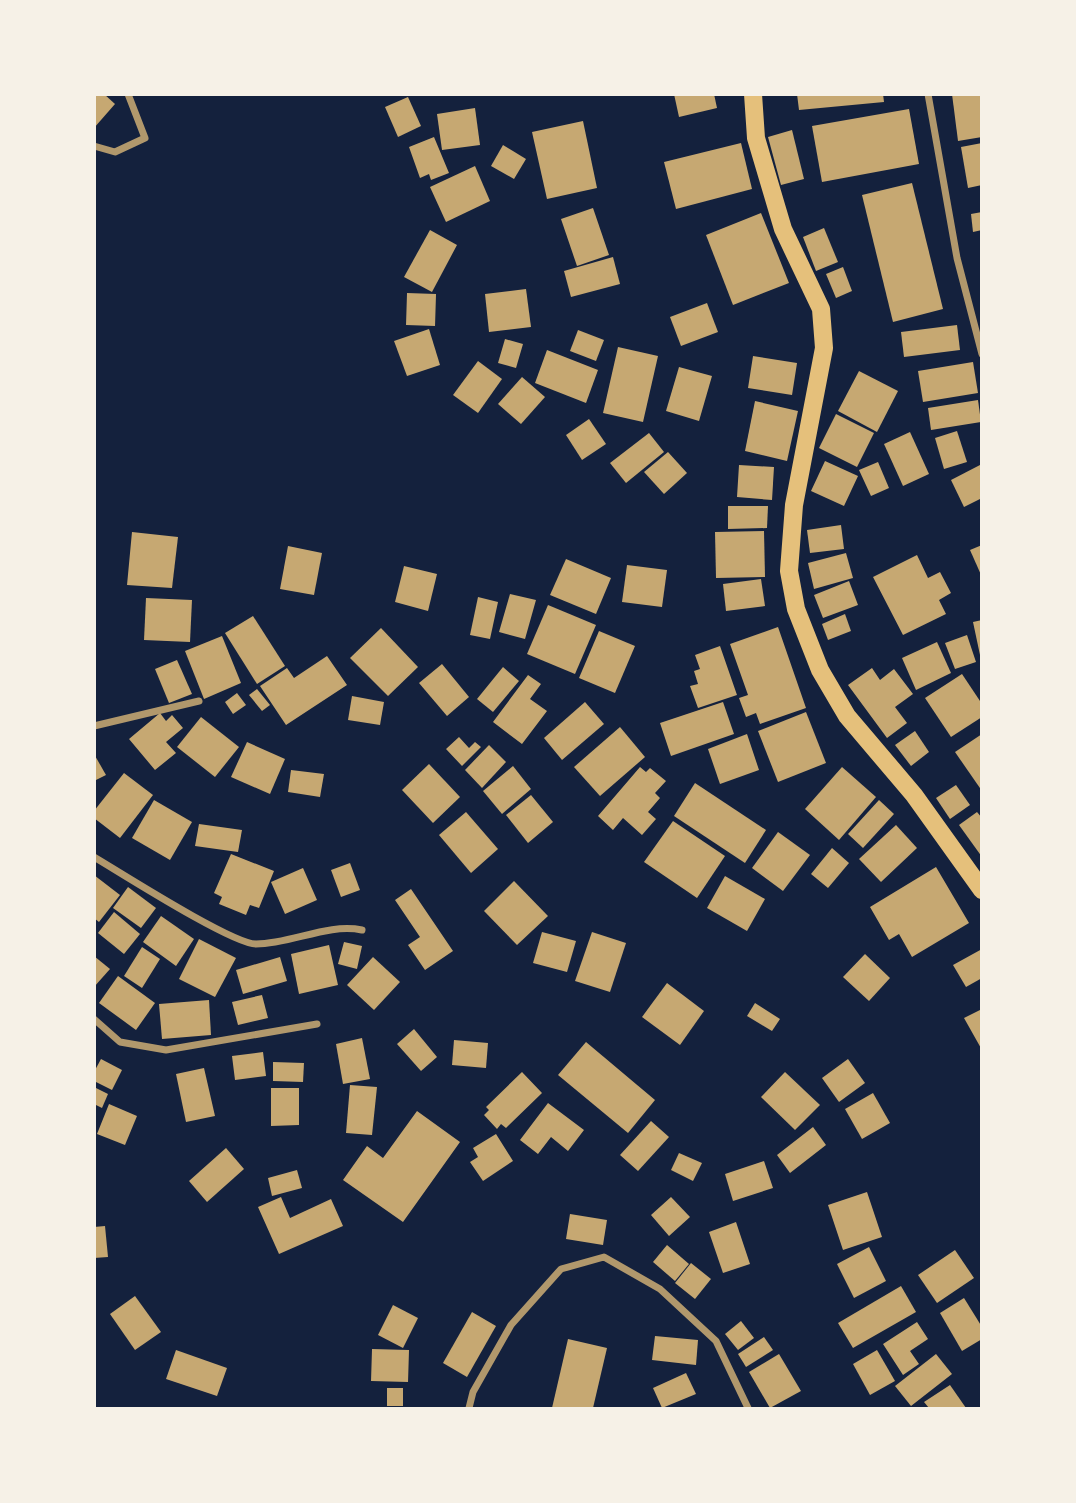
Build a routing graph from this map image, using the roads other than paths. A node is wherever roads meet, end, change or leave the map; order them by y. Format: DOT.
graph roads {
  1 [pos="128,94"];
  2 [pos="753,94"];
  3 [pos="928,94"];
  4 [pos="94,146"];
  5 [pos="982,354"];
  6 [pos="199,701"];
  7 [pos="94,726"];
  8 [pos="94,857"];
  9 [pos="982,890"];
  10 [pos="362,930"];
  11 [pos="94,1019"];
  12 [pos="317,1024"];
  13 [pos="469,1409"];
  14 [pos="748,1409"];
  1 -- 4 [label="street"];
  2 -- 9 [label="main road"];
  3 -- 5 [label="street"];
  6 -- 7 [label="street"];
  8 -- 10 [label="street"];
  11 -- 12 [label="street"];
  13 -- 14 [label="street"];
}
